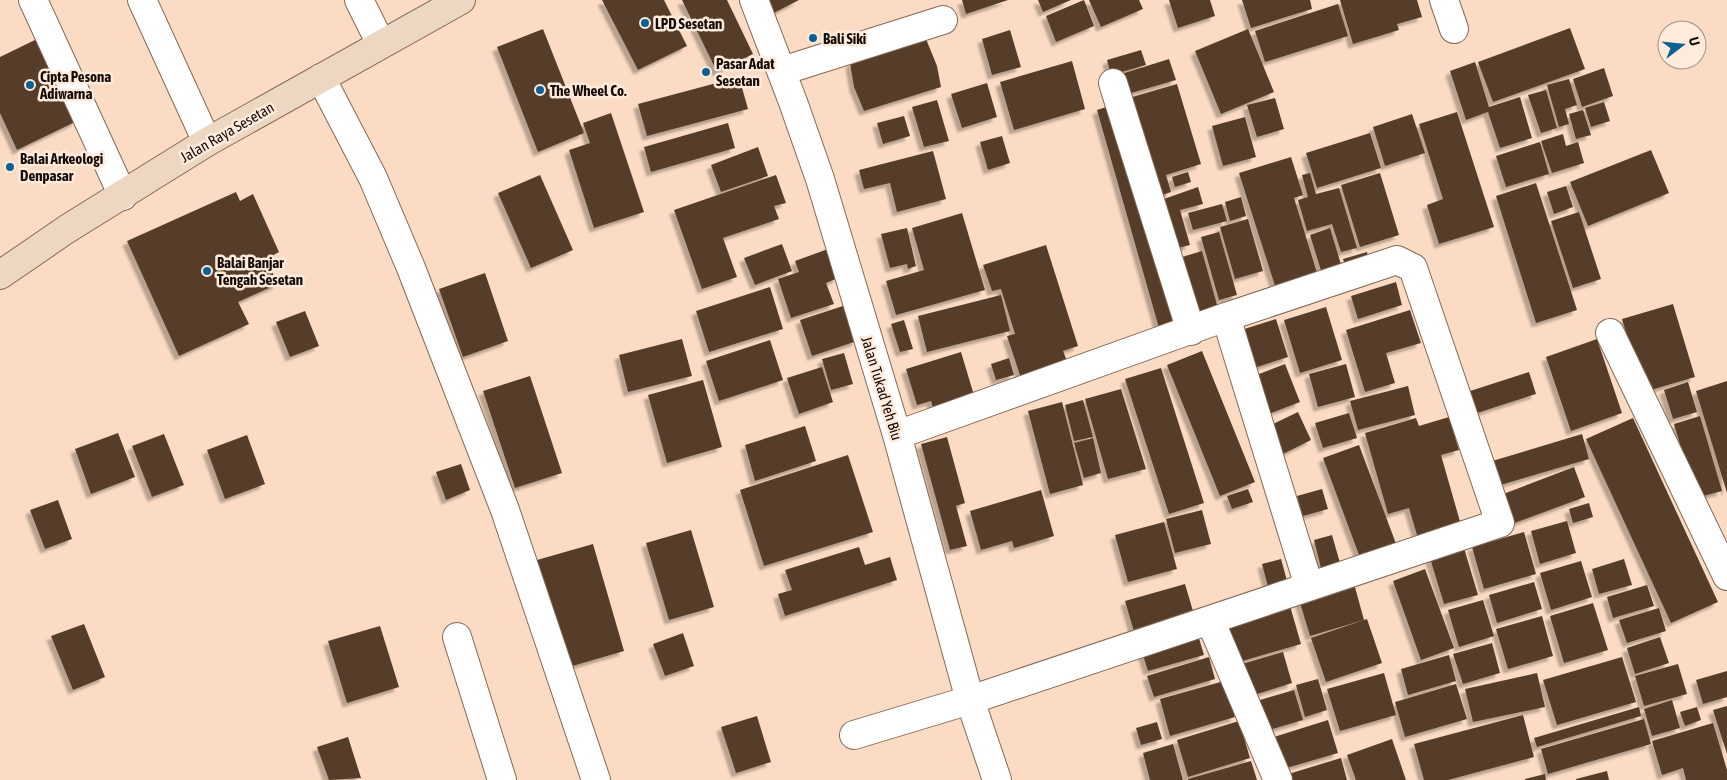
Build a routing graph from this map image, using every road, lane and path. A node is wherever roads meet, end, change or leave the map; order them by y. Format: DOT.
graph roads {
  1 [pos="33,0"];
  2 [pos="142,0"];
  3 [pos="359,0"];
  4 [pos="462,0"];
  5 [pos="754,0"];
  6 [pos="1444,0"];
  7 [pos="942,20"];
  8 [pos="1454,29"];
  9 [pos="381,44"];
  10 [pos="782,71"];
  11 [pos="321,78"];
  12 [pos="1113,83"];
  13 [pos="207,142"];
  14 [pos="123,196"];
  15 [pos="0,274"];
  16 [pos="1226,317"];
  17 [pos="1191,331"];
  18 [pos="1610,333"];
  19 [pos="897,435"];
  20 [pos="1727,576"];
  21 [pos="1310,586"];
  22 [pos="1210,620"];
  23 [pos="456,637"];
  24 [pos="970,700"];
  25 [pos="854,735"];
  26 [pos="502,780"];
  27 [pos="596,780"];
  28 [pos="997,780"];
  29 [pos="1278,780"];
  1 -- 14 [label="street"];
  2 -- 13 [label="street"];
  3 -- 9 [label="street"];
  4 -- 9 [label="main road, Jalan Raya Sesetan"];
  5 -- 10 [label="street, Jalan Tukad Yeh Biu"];
  6 -- 8 [label="street"];
  7 -- 10 [label="street"];
  9 -- 11 [label="main road, Jalan Raya Sesetan"];
  10 -- 19 [label="street, Jalan Tukad Yeh Biu"];
  11 -- 13 [label="main road, Jalan Raya Sesetan"];
  11 -- 27 [label="street"];
  12 -- 17 [label="street"];
  13 -- 14 [label="main road, Jalan Raya Sesetan"];
  14 -- 15 [label="main road, Jalan Raya Sesetan"];
  16 -- 17 [label="street"];
  16 -- 21 [label="street"];
  16 -- 21 [label="street"];
  17 -- 19 [label="street"];
  18 -- 20 [label="street"];
  19 -- 24 [label="street, Jalan Tukad Yeh Biu"];
  21 -- 22 [label="street"];
  22 -- 24 [label="street"];
  22 -- 29 [label="street"];
  23 -- 26 [label="street"];
  24 -- 25 [label="street"];
  24 -- 28 [label="street, Jalan Tukad Yeh Biu"];
}
